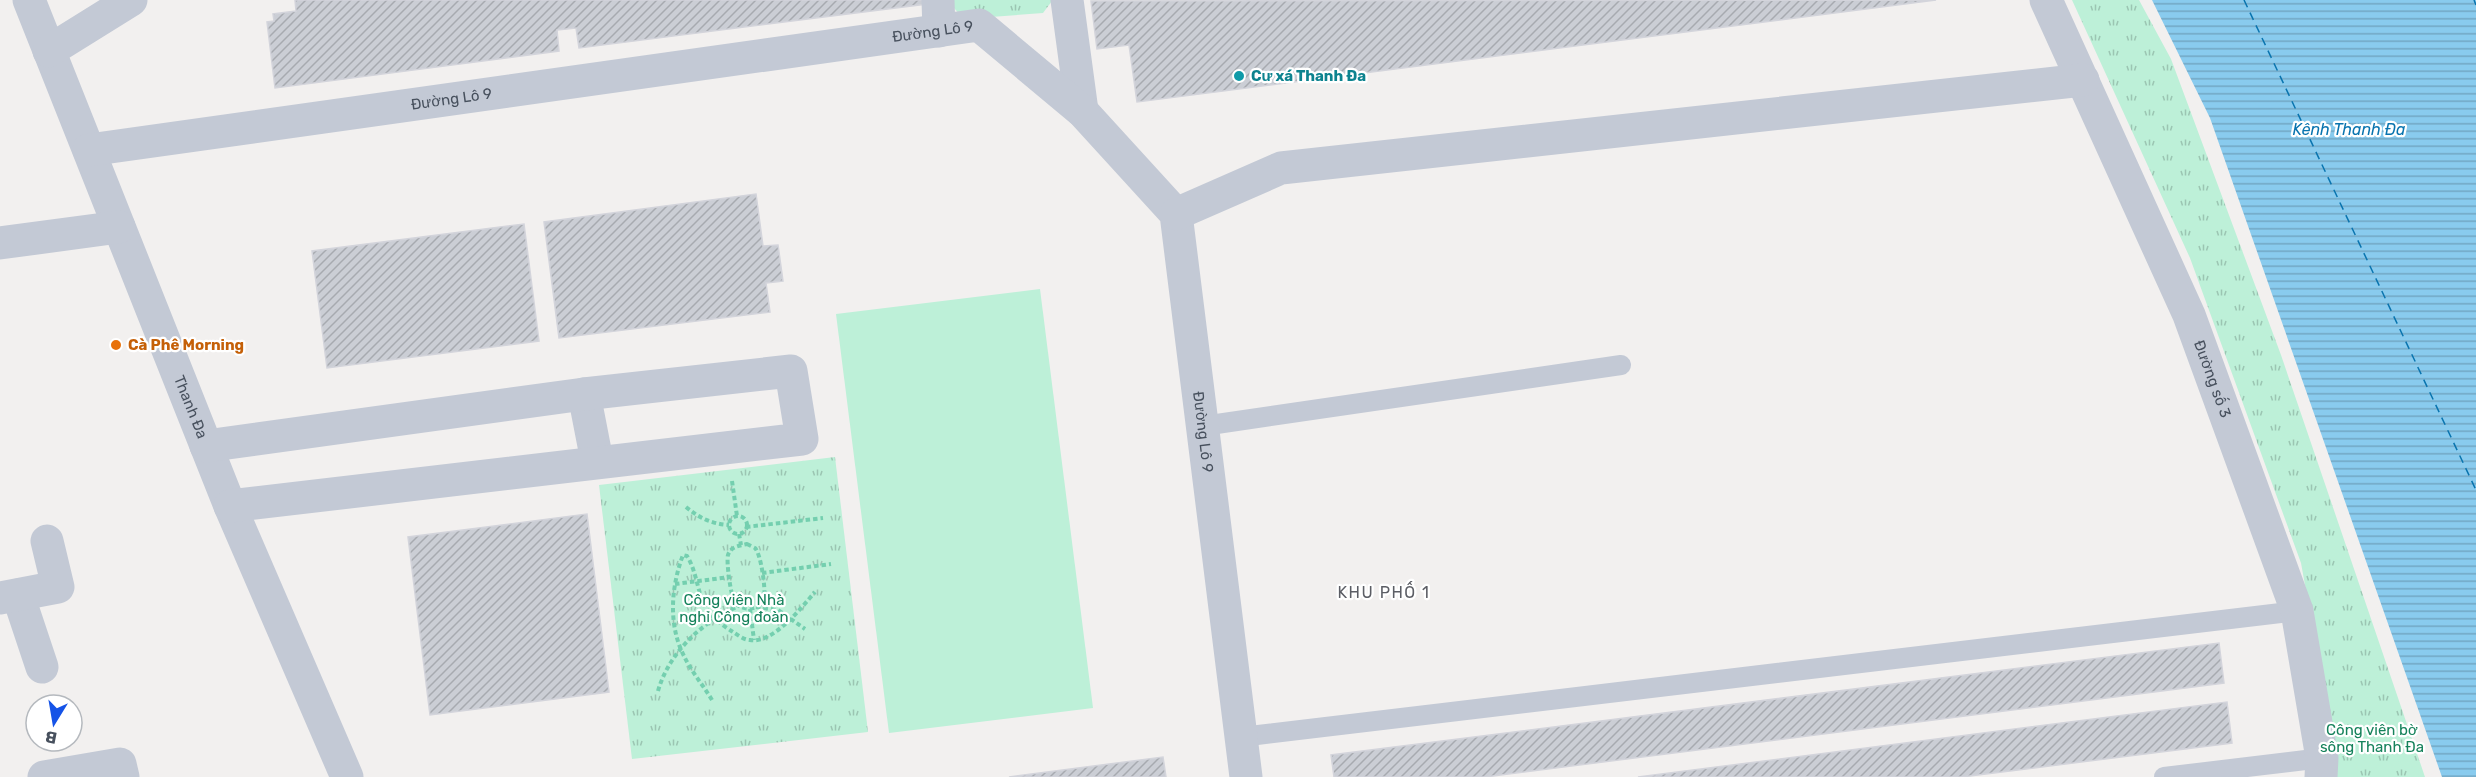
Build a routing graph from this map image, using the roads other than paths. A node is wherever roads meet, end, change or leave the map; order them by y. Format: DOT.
graph roads {
  1 [pos="29,0"];
  2 [pos="131,0"];
  3 [pos="1067,0"];
  4 [pos="2046,0"];
  5 [pos="939,15"];
  6 [pos="49,51"];
  7 [pos="2083,80"];
  8 [pos="1082,111"];
  9 [pos="89,150"];
  10 [pos="1176,214"];
  11 [pos="119,227"];
  12 [pos="0,243"];
  13 [pos="1621,366"];
  14 [pos="584,394"];
  15 [pos="1203,426"];
  16 [pos="206,446"];
  17 [pos="597,461"];
  18 [pos="230,506"];
  19 [pos="46,541"];
  20 [pos="9,597"];
  21 [pos="2297,611"];
  22 [pos="42,667"];
  23 [pos="1241,737"];
  24 [pos="2321,768"];
  25 [pos="44,777"];
  26 [pos="123,777"];
  27 [pos="347,777"];
  28 [pos="1246,777"];
  29 [pos="2164,777"];
  1 -- 6 [label="street, Thanh Đa"];
  2 -- 6 [label="street"];
  3 -- 8 [label="street"];
  4 -- 7 [label="street, Đường số 3"];
  5 -- 8 [label="street, Đường Lô 9"];
  5 -- 9 [label="street, Đường Lô 9"];
  6 -- 9 [label="street, Thanh Đa"];
  7 -- 10 [label="street"];
  7 -- 21 [label="street, Đường số 3"];
  8 -- 10 [label="street, Đường Lô 9"];
  9 -- 11 [label="street, Thanh Đa"];
  10 -- 15 [label="street, Đường Lô 9"];
  11 -- 12 [label="street"];
  11 -- 16 [label="street, Thanh Đa"];
  13 -- 15 [label="lane"];
  14 -- 16 [label="street"];
  14 -- 17 [label="street"];
  14 -- 17 [label="street"];
  15 -- 23 [label="street, Đường Lô 9"];
  16 -- 18 [label="street, Thanh Đa"];
  17 -- 18 [label="street"];
  18 -- 27 [label="street, Thanh Đa"];
  19 -- 20 [label="street"];
  20 -- 22 [label="street"];
  21 -- 23 [label="lane"];
  21 -- 24 [label="street, Đường số 3"];
  23 -- 28 [label="street, Đường Lô 9"];
  24 -- 29 [label="lane"];
  25 -- 26 [label="street"];
}
